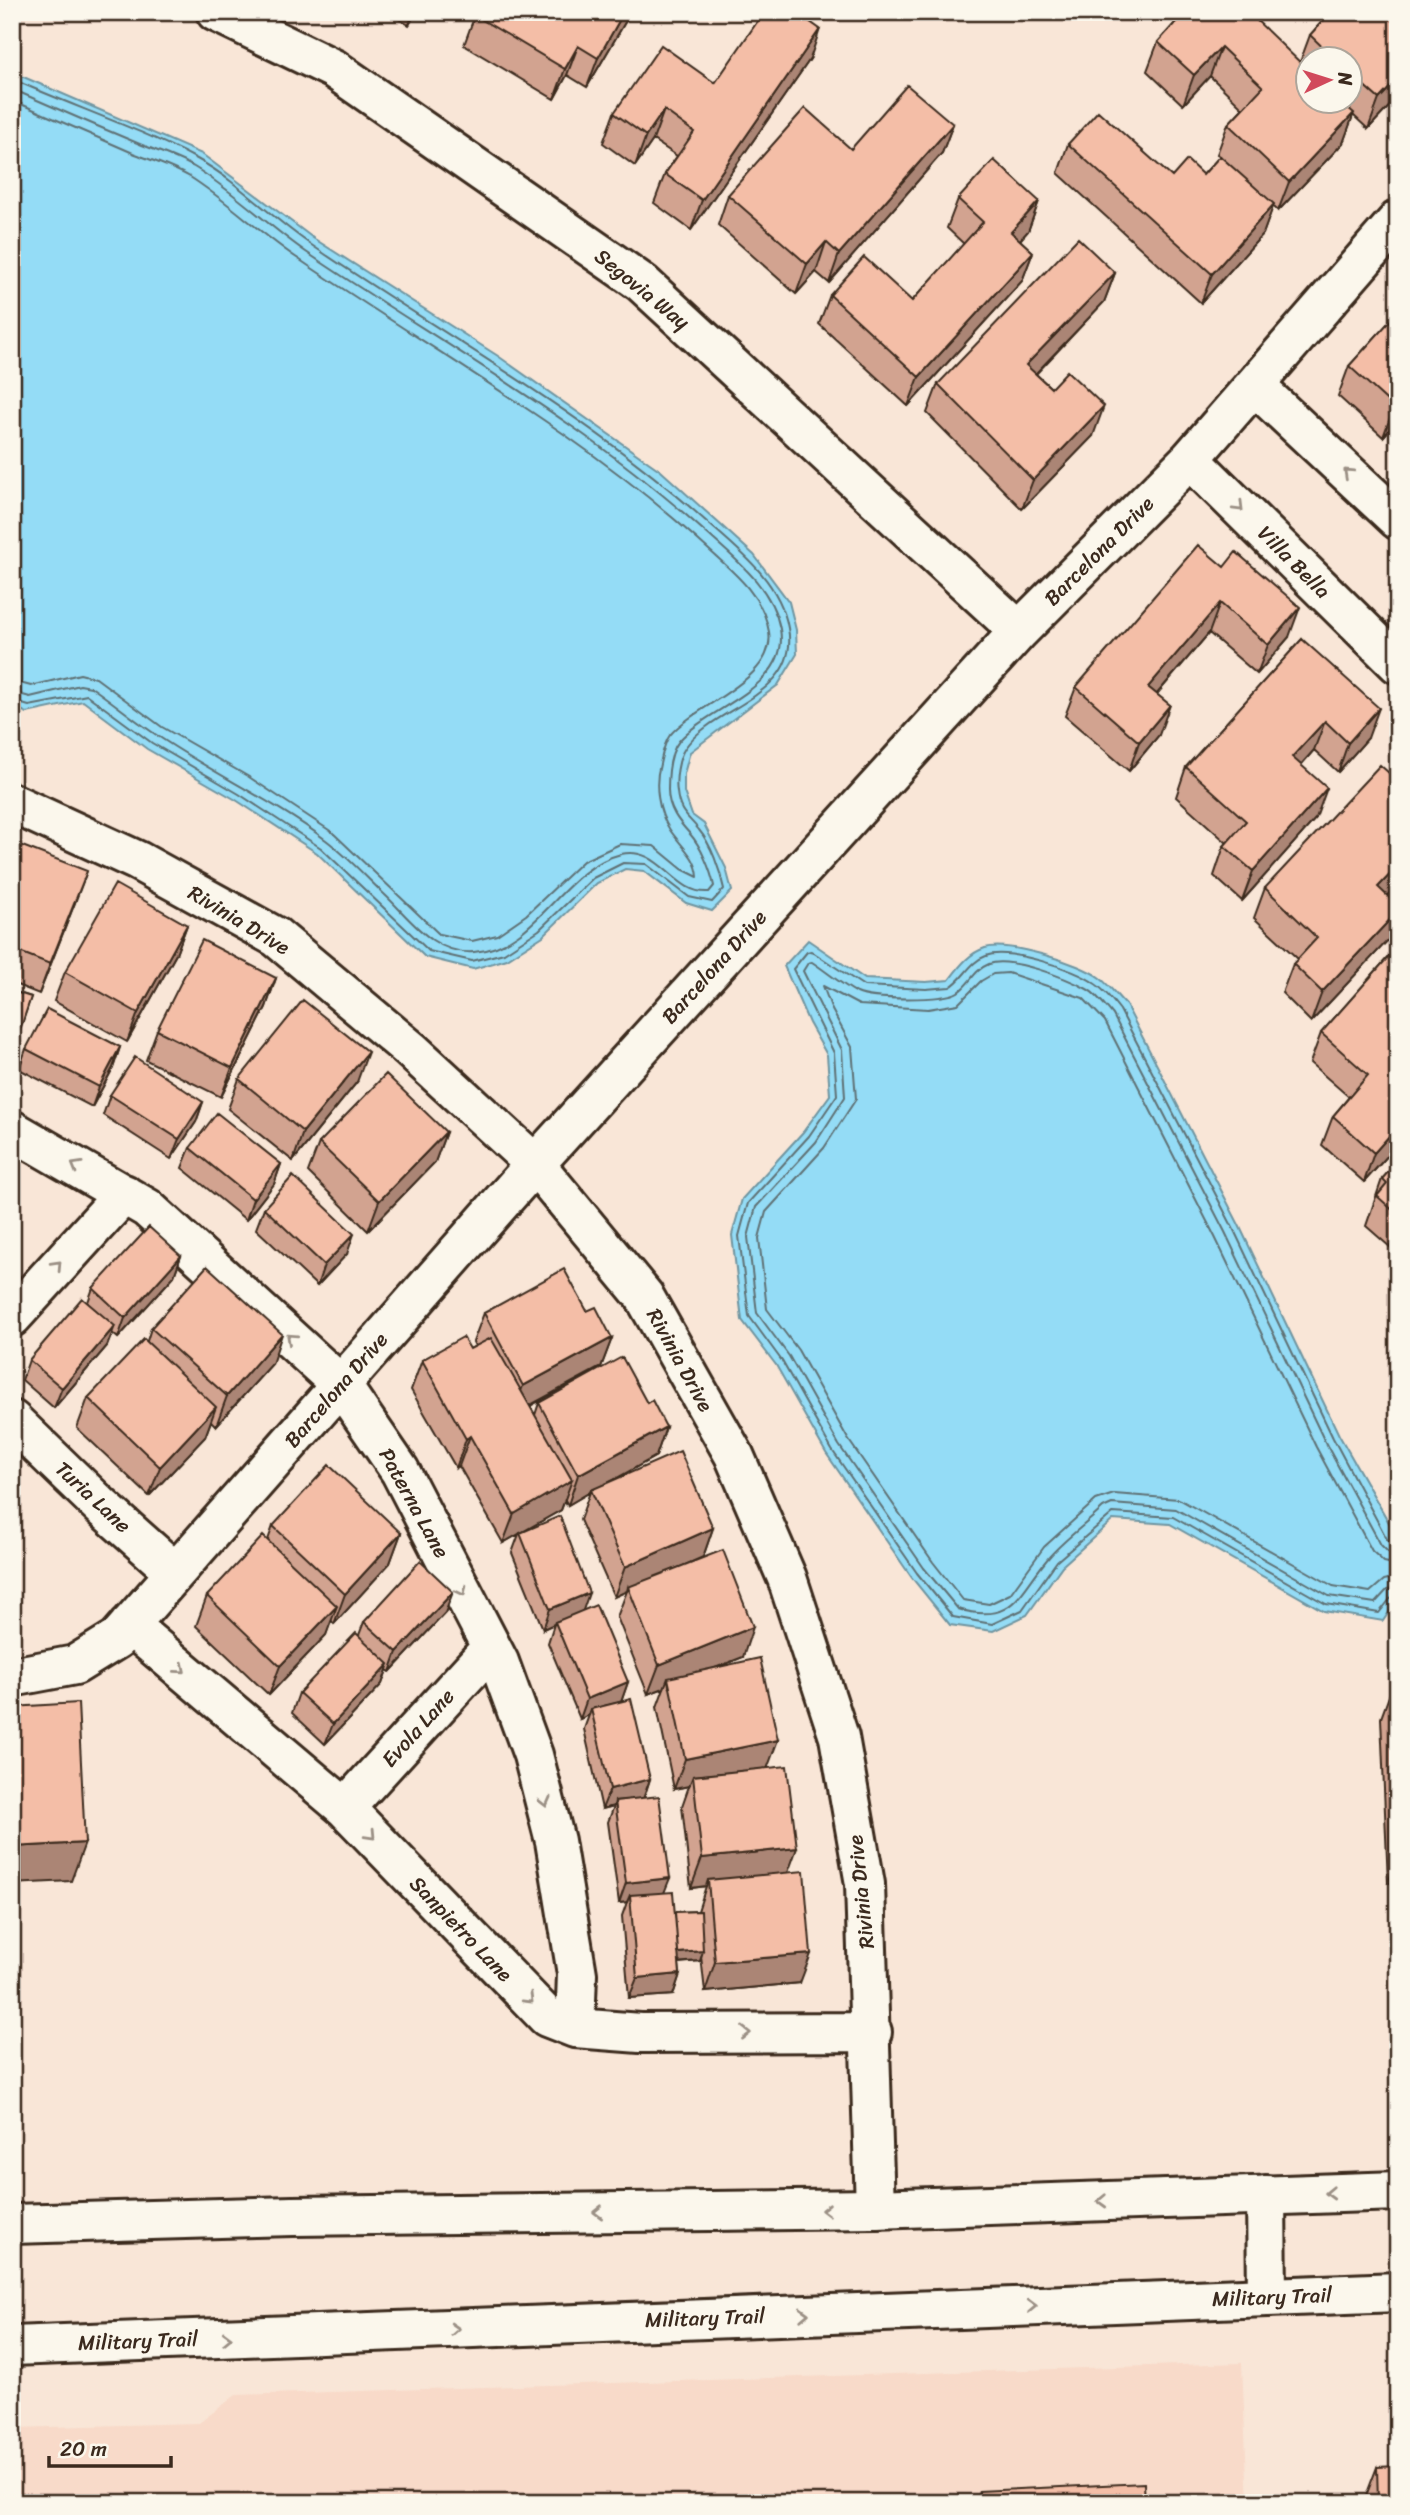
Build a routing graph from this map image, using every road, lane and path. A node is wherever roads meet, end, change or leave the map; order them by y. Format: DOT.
graph roads {
  1 [pos="216,12"];
  2 [pos="1398,220"];
  3 [pos="1255,386"];
  4 [pos="1190,459"];
  5 [pos="1398,520"];
  6 [pos="1019,631"];
  7 [pos="1398,664"];
  8 [pos="12,803"];
  9 [pos="12,1130"];
  10 [pos="535,1164"];
  11 [pos="124,1194"];
  12 [pos="12,1317"];
  13 [pos="341,1385"];
  14 [pos="12,1420"];
  15 [pos="175,1572"];
  16 [pos="129,1625"];
  17 [pos="491,1648"];
  18 [pos="12,1677"];
  19 [pos="345,1808"];
  20 [pos="575,2028"];
  21 [pos="872,2032"];
  22 [pos="1398,2190"];
  23 [pos="1266,2195"];
  24 [pos="875,2209"];
  25 [pos="12,2224"];
  26 [pos="1398,2292"];
  27 [pos="1267,2297"];
  28 [pos="12,2346"];
  1 -- 6 [label="street, Segovia Way"];
  2 -- 3 [label="street, Barcelona Drive"];
  3 -- 4 [label="street, Barcelona Drive"];
  5 -- 3 [label="street, one-way"];
  4 -- 6 [label="street, Barcelona Drive"];
  4 -- 7 [label="street, Villa Bella, one-way"];
  6 -- 10 [label="street, Barcelona Drive"];
  8 -- 10 [label="street, Rivinia Drive"];
  11 -- 9 [label="street, Paterna Lane, one-way"];
  10 -- 13 [label="street, Barcelona Drive"];
  10 -- 21 [label="street, Rivinia Drive"];
  12 -- 11 [label="street, one-way"];
  13 -- 11 [label="street, Paterna Lane, one-way"];
  13 -- 15 [label="street, Barcelona Drive"];
  13 -- 17 [label="street, Paterna Lane, one-way"];
  14 -- 15 [label="street, Turia Lane"];
  15 -- 16 [label="street, Barcelona Drive"];
  16 -- 18 [label="street, Barcelona Drive"];
  16 -- 19 [label="street, Sanpietro Lane, one-way"];
  17 -- 19 [label="street, Evola Lane"];
  17 -- 20 [label="street, Paterna Lane, one-way"];
  19 -- 20 [label="street, Sanpietro Lane, one-way"];
  20 -- 21 [label="street, Sanpietro Lane, one-way"];
  21 -- 24 [label="street, Rivinia Drive"];
  22 -- 23 [label="street, one-way"];
  23 -- 24 [label="street, one-way"];
  23 -- 27 [label="street"];
  24 -- 25 [label="street, one-way"];
  26 -- 27 [label="street, Military Trail"];
  28 -- 27 [label="street, Military Trail, one-way"];
}
